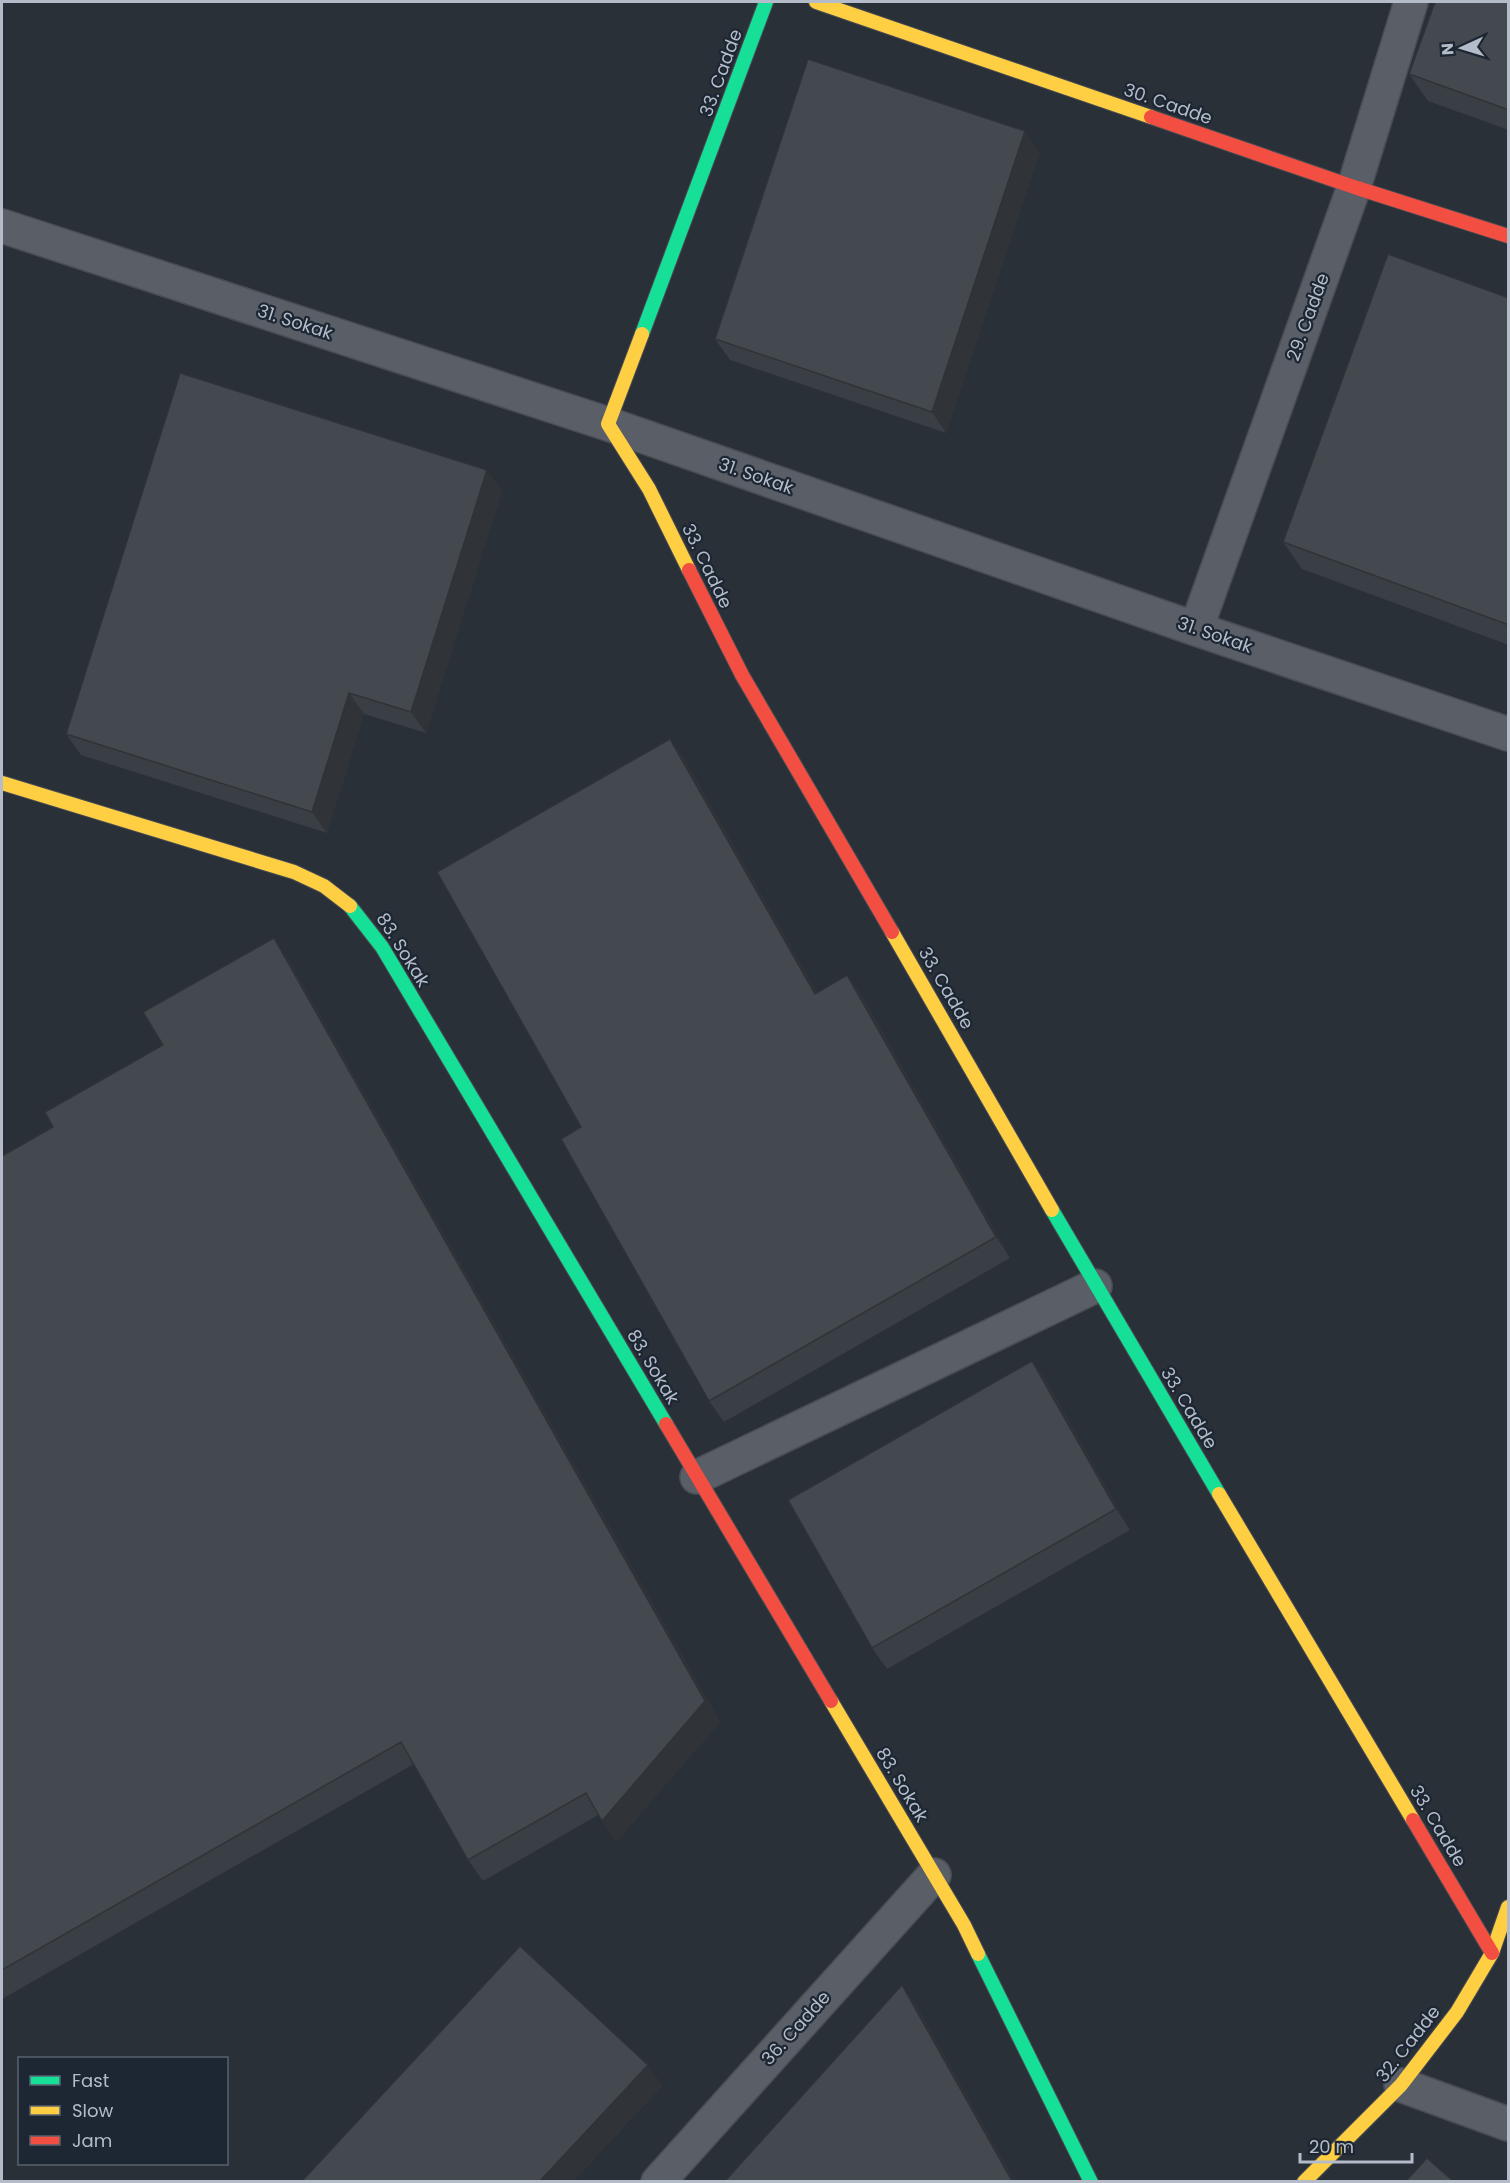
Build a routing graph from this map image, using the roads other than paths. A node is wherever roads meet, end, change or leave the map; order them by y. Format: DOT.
graph roads {
  1 [pos="766,2"];
  2 [pos="816,2"];
  3 [pos="1411,2"];
  4 [pos="1354,187"];
  5 [pos="2,226"];
  6 [pos="1509,236"];
  7 [pos="608,424"];
  8 [pos="1196,629"];
  9 [pos="1509,734"];
  10 [pos="2,783"];
  11 [pos="1095,1286"];
  12 [pos="697,1477"];
  13 [pos="934,1875"];
  14 [pos="1509,1907"];
  15 [pos="1492,1953"];
  16 [pos="1401,2085"];
  17 [pos="1509,2124"];
  18 [pos="658,2181"];
  19 [pos="1091,2181"];
  20 [pos="1304,2181"];
  1 -- 7 [label="street, 33. Cadde"];
  2 -- 4 [label="street, 30. Cadde"];
  3 -- 4 [label="street, 29. Cadde"];
  4 -- 6 [label="street, 30. Cadde"];
  4 -- 8 [label="street, 29. Cadde"];
  5 -- 7 [label="street, 31. Sokak"];
  7 -- 8 [label="street, 31. Sokak"];
  7 -- 11 [label="street, 33. Cadde"];
  8 -- 9 [label="street, 31. Sokak"];
  10 -- 12 [label="street, 83. Sokak"];
  11 -- 12 [label="street"];
  11 -- 15 [label="street, 33. Cadde"];
  12 -- 13 [label="street, 83. Sokak"];
  13 -- 18 [label="street, 36. Cadde"];
  13 -- 19 [label="street, 83. Sokak"];
  14 -- 15 [label="street, 32. Cadde"];
  15 -- 16 [label="street, 32. Cadde"];
  16 -- 17 [label="street"];
  16 -- 20 [label="street, 32. Cadde"];
}
